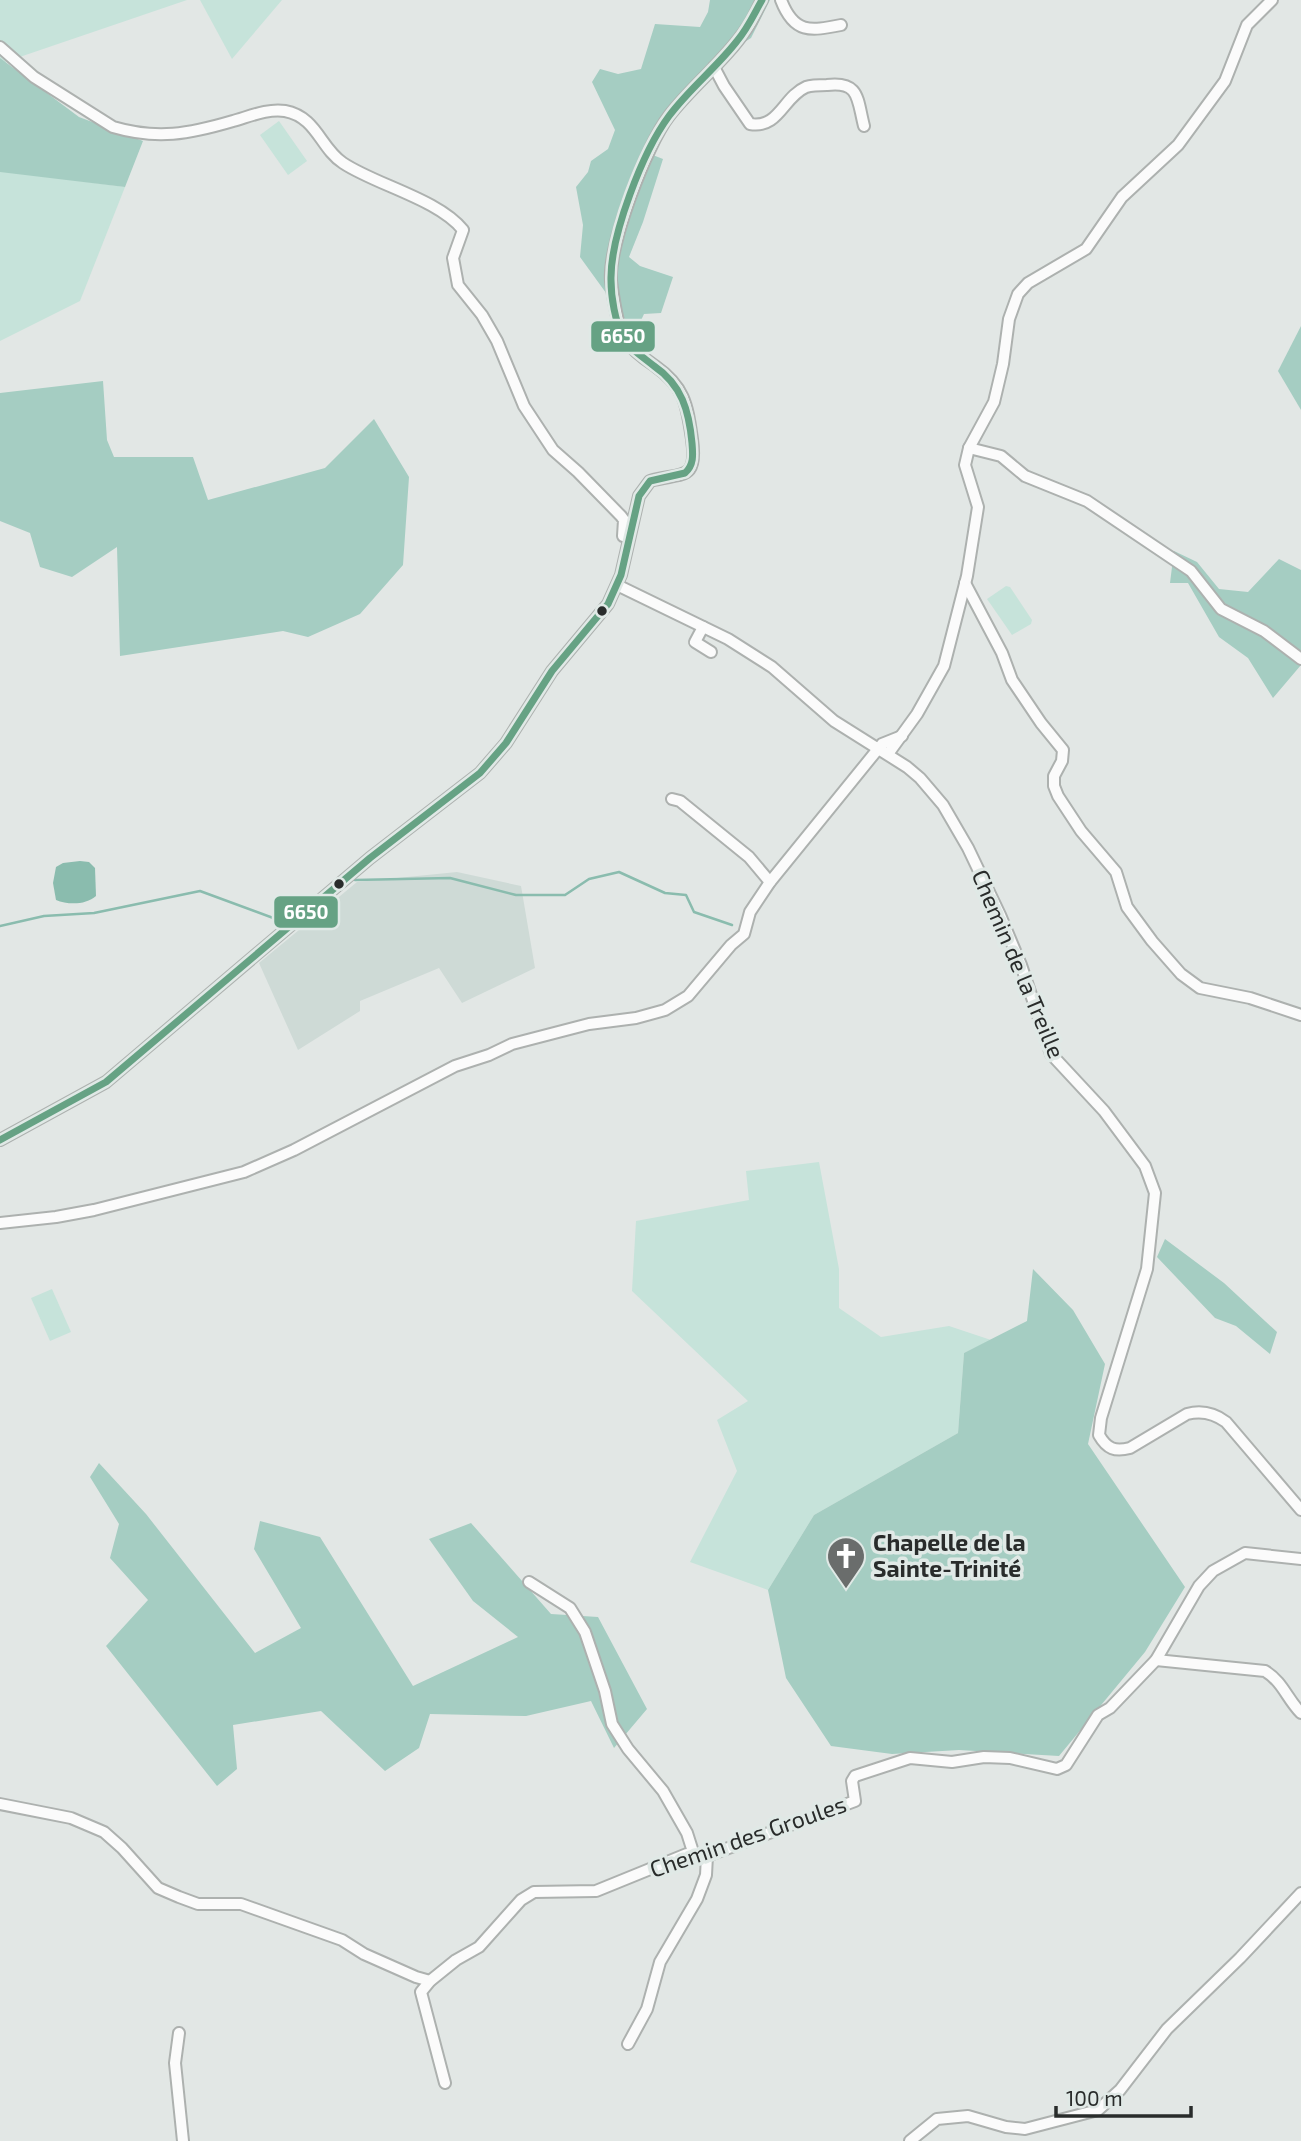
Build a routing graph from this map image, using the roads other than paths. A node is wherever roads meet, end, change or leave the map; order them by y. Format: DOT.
graph roads {
  1 [pos="762,0"];
  2 [pos="781,0"];
  3 [pos="1272,0"];
  4 [pos="841,25"];
  5 [pos="0,47"];
  6 [pos="714,67"];
  7 [pos="864,126"];
  8 [pos="969,448"];
  9 [pos="625,552"];
  10 [pos="965,583"];
  11 [pos="617,585"];
  12 [pos="703,627"];
  13 [pos="711,652"];
  14 [pos="1301,659"];
  15 [pos="899,739"];
  16 [pos="883,752"];
  17 [pos="907,767"];
  18 [pos="672,799"];
  19 [pos="769,882"];
  20 [pos="1301,1015"];
  21 [pos="0,1140"];
  22 [pos="0,1223"];
  23 [pos="1301,1510"];
  24 [pos="1301,1559"];
  25 [pos="529,1582"];
  26 [pos="1156,1660"];
  27 [pos="1301,1713"];
  28 [pos="0,1804"];
  29 [pos="694,1855"];
  30 [pos="707,1856"];
  31 [pos="1301,1893"];
  32 [pos="430,1981"];
  33 [pos="179,2033"];
  34 [pos="628,2044"];
  35 [pos="445,2083"];
  36 [pos="183,2141"];
  37 [pos="909,2141"];
  1 -- 6 [label="street"];
  2 -- 4 [label="street"];
  3 -- 8 [label="street"];
  5 -- 9 [label="street"];
  6 -- 7 [label="street"];
  6 -- 9 [label="street"];
  8 -- 10 [label="street"];
  8 -- 14 [label="street"];
  9 -- 11 [label="street"];
  10 -- 15 [label="street"];
  10 -- 20 [label="street"];
  11 -- 12 [label="street, Chemin de la Treille"];
  11 -- 21 [label="street"];
  12 -- 13 [label="street"];
  12 -- 16 [label="street, Chemin de la Treille"];
  15 -- 16 [label="street"];
  15 -- 17 [label="street"];
  16 -- 17 [label="street, Chemin de la Treille"];
  16 -- 19 [label="street"];
  17 -- 23 [label="street, Chemin de la Treille"];
  18 -- 19 [label="street"];
  19 -- 22 [label="street"];
  24 -- 26 [label="street, Chemin des Groules"];
  25 -- 29 [label="street"];
  26 -- 27 [label="street"];
  26 -- 30 [label="street, Chemin des Groules"];
  28 -- 32 [label="street"];
  29 -- 30 [label="street, Chemin des Groules"];
  29 -- 32 [label="street, Chemin des Groules"];
  30 -- 34 [label="street"];
  31 -- 37 [label="street"];
  32 -- 35 [label="street"];
  33 -- 36 [label="street"];
}
